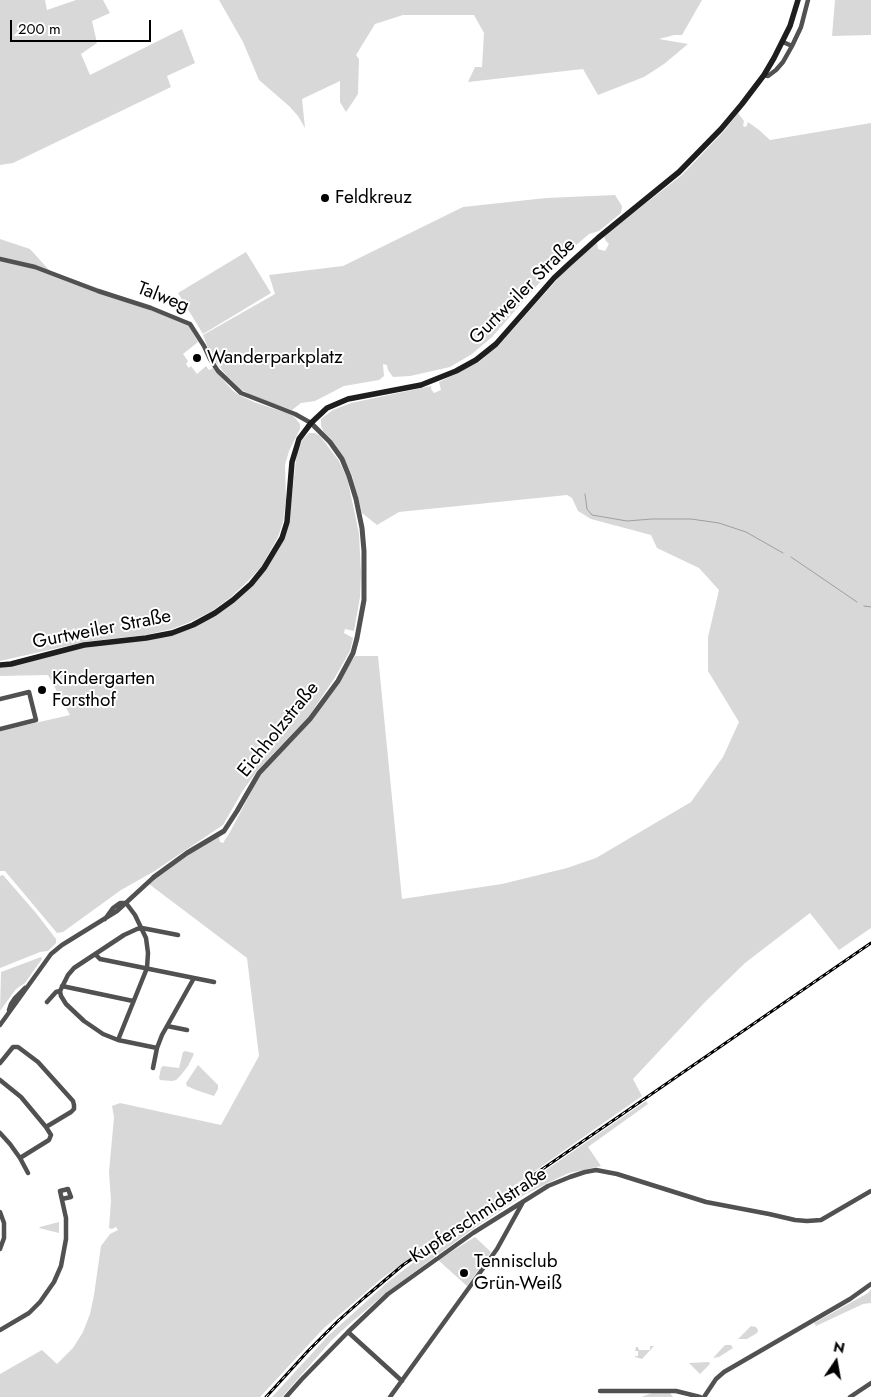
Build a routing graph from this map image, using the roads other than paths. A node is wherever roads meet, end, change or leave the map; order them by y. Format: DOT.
graph roads {
  1 [pos="798,0"];
  2 [pos="808,0"];
  3 [pos="783,42"];
  4 [pos="792,46"];
  5 [pos="764,75"];
  6 [pos="0,259"];
  7 [pos="311,423"];
  8 [pos="0,665"];
  9 [pos="0,699"];
  10 [pos="0,729"];
  11 [pos="154,877"];
  12 [pos="126,903"];
  13 [pos="142,928"];
  14 [pos="178,934"];
  15 [pos="96,955"];
  16 [pos="147,968"];
  17 [pos="194,978"];
  18 [pos="214,982"];
  19 [pos="61,988"];
  20 [pos="133,1001"];
  21 [pos="47,1002"];
  22 [pos="0,1025"];
  23 [pos="167,1026"];
  24 [pos="187,1030"];
  25 [pos="118,1040"];
  26 [pos="157,1048"];
  27 [pos="0,1064"];
  28 [pos="153,1068"];
  29 [pos="0,1080"];
  30 [pos="46,1127"];
  31 [pos="0,1133"];
  32 [pos="20,1158"];
  33 [pos="28,1173"];
  34 [pos="871,1191"];
  35 [pos="62,1199"];
  36 [pos="524,1201"];
  37 [pos="0,1212"];
  38 [pos="0,1249"];
  39 [pos="871,1284"];
  40 [pos="0,1330"];
  41 [pos="348,1332"];
  42 [pos="402,1381"];
  43 [pos="871,1383"];
  44 [pos="600,1391"];
  45 [pos="286,1397"];
  46 [pos="390,1397"];
  47 [pos="700,1397"];
  48 [pos="704,1397"];
  49 [pos="850,1397"];
  1 -- 3 [label="main road, Gurtweiler Straße"];
  2 -- 4 [label="street"];
  3 -- 4 [label="street"];
  3 -- 5 [label="main road, Gurtweiler Straße"];
  4 -- 5 [label="street"];
  5 -- 7 [label="main road, Gurtweiler Straße"];
  6 -- 7 [label="street, Talweg"];
  7 -- 8 [label="main road, Gurtweiler Straße"];
  7 -- 11 [label="street, Eichholzstraße"];
  9 -- 10 [label="street"];
  11 -- 12 [label="street, Eichholzstraße"];
  12 -- 13 [label="street"];
  12 -- 22 [label="street, Eichholzstraße"];
  13 -- 14 [label="street"];
  13 -- 15 [label="street"];
  13 -- 16 [label="street"];
  15 -- 16 [label="street"];
  15 -- 19 [label="street"];
  16 -- 17 [label="street"];
  16 -- 20 [label="street"];
  17 -- 18 [label="street"];
  17 -- 23 [label="street"];
  19 -- 20 [label="street"];
  19 -- 21 [label="street"];
  19 -- 25 [label="street"];
  20 -- 25 [label="street"];
  23 -- 24 [label="street"];
  23 -- 26 [label="street"];
  25 -- 26 [label="street"];
  26 -- 28 [label="street"];
  27 -- 30 [label="street"];
  29 -- 30 [label="street"];
  30 -- 32 [label="street"];
  31 -- 32 [label="street"];
  32 -- 33 [label="street"];
  34 -- 36 [label="street, Kupferschmidstraße"];
  35 -- 40 [label="street"];
  36 -- 41 [label="street, Kupferschmidstraße"];
  36 -- 42 [label="street"];
  37 -- 38 [label="street"];
  39 -- 48 [label="street"];
  41 -- 42 [label="street"];
  41 -- 45 [label="street, Kupferschmidstraße"];
  42 -- 46 [label="street"];
  43 -- 49 [label="street"];
  44 -- 47 [label="street"];
}
